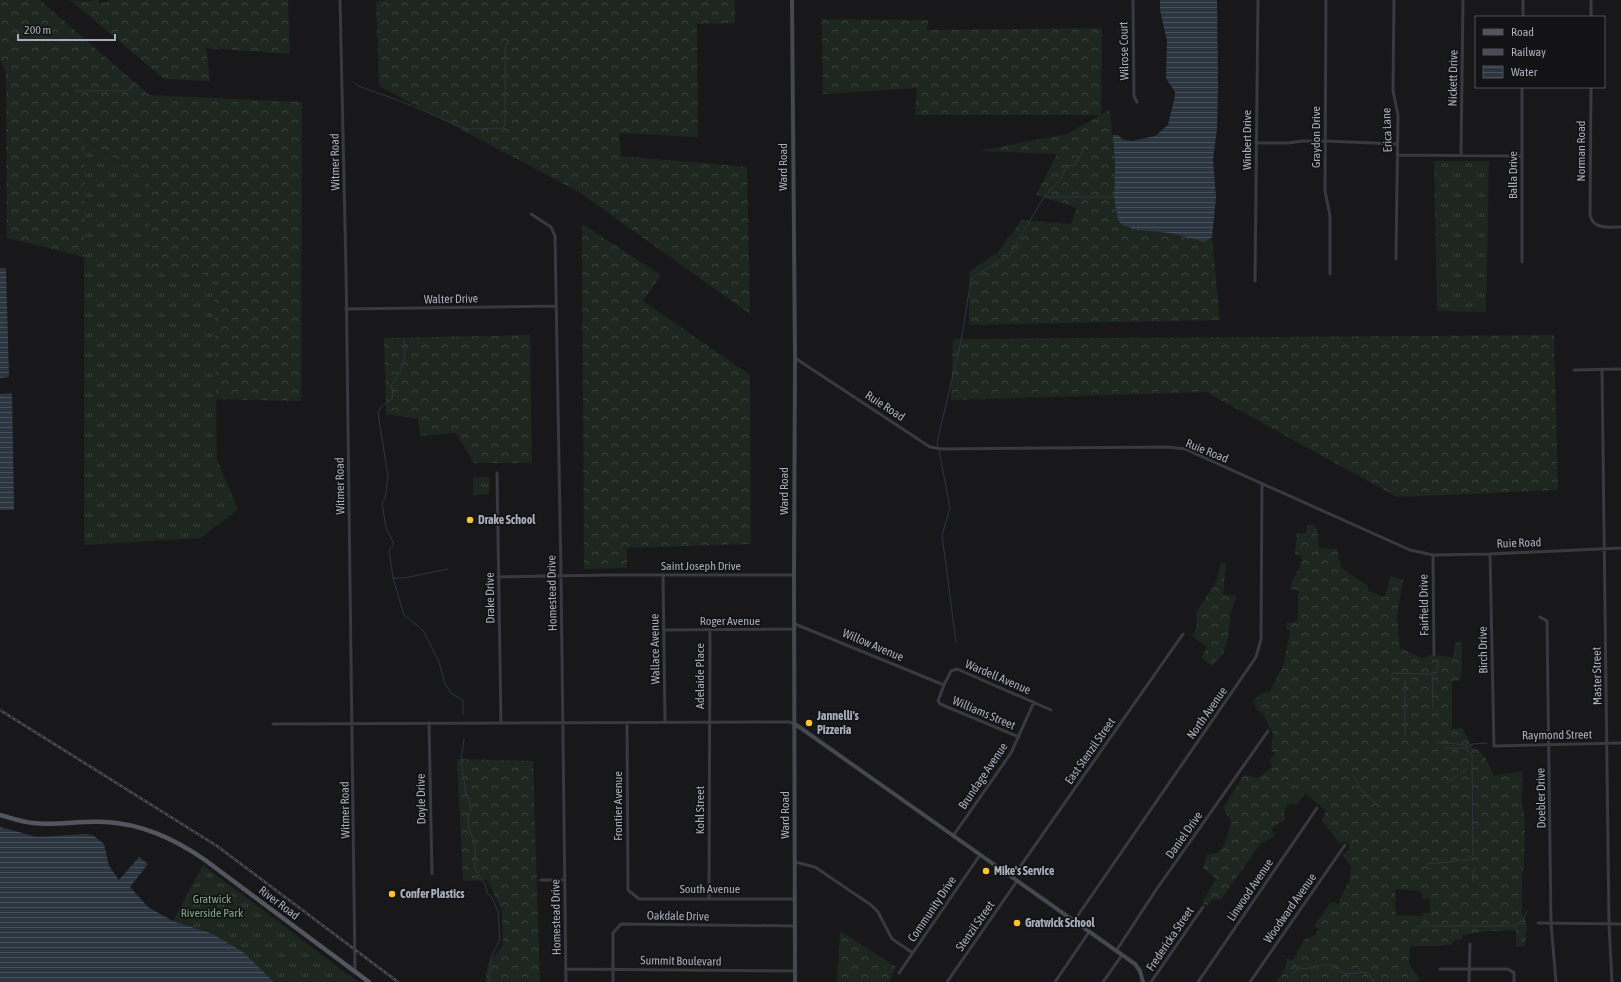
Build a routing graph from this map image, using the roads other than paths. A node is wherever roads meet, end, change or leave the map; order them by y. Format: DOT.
graph roads {
  1 [pos="340,0"];
  2 [pos="792,0"];
  3 [pos="1133,0"];
  4 [pos="1258,0"];
  5 [pos="1326,0"];
  6 [pos="1394,0"];
  7 [pos="1463,0"];
  8 [pos="1523,0"];
  9 [pos="1591,0"];
  10 [pos="1522,16"];
  11 [pos="1591,16"];
  12 [pos="1522,88"];
  13 [pos="1591,88"];
  14 [pos="1136,102"];
  15 [pos="1325,141"];
  16 [pos="1256,143"];
  17 [pos="1397,144"];
  18 [pos="1397,155"];
  19 [pos="1461,155"];
  20 [pos="1522,156"];
  21 [pos="532,214"];
  22 [pos="1621,227"];
  23 [pos="1396,258"];
  24 [pos="1522,262"];
  25 [pos="1330,274"];
  26 [pos="1255,281"];
  27 [pos="556,306"];
  28 [pos="346,309"];
  29 [pos="795,358"];
  30 [pos="1621,369"];
  31 [pos="1574,370"];
  32 [pos="1602,370"];
  33 [pos="497,473"];
  34 [pos="1262,484"];
  35 [pos="1605,548"];
  36 [pos="1621,548"];
  37 [pos="1490,554"];
  38 [pos="1433,555"];
  39 [pos="561,575"];
  40 [pos="663,575"];
  41 [pos="794,575"];
  42 [pos="498,577"];
  43 [pos="1540,617"];
  44 [pos="795,624"];
  45 [pos="795,629"];
  46 [pos="665,630"];
  47 [pos="710,630"];
  48 [pos="1183,634"];
  49 [pos="1434,655"];
  50 [pos="944,685"];
  51 [pos="1034,702"];
  52 [pos="1051,710"];
  53 [pos="665,722"];
  54 [pos="709,722"];
  55 [pos="429,723"];
  56 [pos="501,723"];
  57 [pos="563,723"];
  58 [pos="627,723"];
  59 [pos="273,724"];
  60 [pos="353,724"];
  61 [pos="795,724"];
  62 [pos="1268,731"];
  63 [pos="1019,737"];
  64 [pos="1607,743"];
  65 [pos="1621,743"];
  66 [pos="1550,744"];
  67 [pos="1494,746"];
  68 [pos="1317,808"];
  69 [pos="0,815"];
  70 [pos="953,836"];
  71 [pos="1345,845"];
  72 [pos="980,855"];
  73 [pos="795,862"];
  74 [pos="432,874"];
  75 [pos="1012,878"];
  76 [pos="540,880"];
  77 [pos="564,880"];
  78 [pos="1017,881"];
  79 [pos="628,890"];
  80 [pos="709,898"];
  81 [pos="795,899"];
  82 [pos="1203,907"];
  83 [pos="1074,921"];
  84 [pos="1538,923"];
  85 [pos="1552,923"];
  86 [pos="1609,924"];
  87 [pos="1621,924"];
  88 [pos="795,926"];
  89 [pos="1089,932"];
  90 [pos="1470,944"];
  91 [pos="1116,951"];
  92 [pos="913,953"];
  93 [pos="1122,955"];
  94 [pos="566,969"];
  95 [pos="613,969"];
  96 [pos="1440,969"];
  97 [pos="1469,969"];
  98 [pos="795,971"];
  99 [pos="355,972"];
  100 [pos="899,973"];
  101 [pos="369,982"];
  102 [pos="566,982"];
  103 [pos="613,982"];
  104 [pos="795,982"];
  105 [pos="947,982"];
  106 [pos="1055,982"];
  107 [pos="1103,982"];
  108 [pos="1143,982"];
  109 [pos="1151,982"];
  110 [pos="1198,982"];
  111 [pos="1250,982"];
  112 [pos="1469,982"];
  113 [pos="1514,982"];
  114 [pos="1556,982"];
  115 [pos="1612,982"];
  1 -- 28 [label="street, Witmer Road"];
  2 -- 29 [label="main road, Ward Road"];
  3 -- 14 [label="street, Wilrose Court"];
  4 -- 16 [label="street, Winbert Drive"];
  5 -- 15 [label="street, Graydon Drive"];
  6 -- 17 [label="street, Erica Lane"];
  7 -- 19 [label="street, Nickett Drive"];
  8 -- 10 [label="street"];
  9 -- 11 [label="street"];
  12 -- 20 [label="street, Balla Drive"];
  13 -- 22 [label="street, Norman Road"];
  15 -- 16 [label="street"];
  15 -- 17 [label="street"];
  15 -- 25 [label="street, Graydon Drive"];
  16 -- 26 [label="street, Winbert Drive"];
  17 -- 18 [label="street, Erica Lane"];
  18 -- 19 [label="street"];
  18 -- 23 [label="street, Erica Lane"];
  19 -- 20 [label="street"];
  20 -- 24 [label="street, Balla Drive"];
  21 -- 27 [label="street, Homestead Drive"];
  27 -- 28 [label="street, Walter Drive"];
  27 -- 39 [label="street, Homestead Drive"];
  28 -- 60 [label="street, Witmer Road"];
  29 -- 34 [label="street, Ruie Road"];
  29 -- 41 [label="main road, Ward Road"];
  30 -- 32 [label="street"];
  31 -- 32 [label="street"];
  32 -- 35 [label="street, Master Street"];
  33 -- 42 [label="street, Drake Drive"];
  34 -- 38 [label="street, Ruie Road"];
  34 -- 83 [label="street, North Avenue"];
  35 -- 36 [label="street, Ruie Road"];
  35 -- 37 [label="street, Ruie Road"];
  35 -- 64 [label="street, Master Street"];
  37 -- 38 [label="street, Ruie Road"];
  37 -- 67 [label="street, Birch Drive"];
  38 -- 49 [label="street, Fairfield Drive"];
  39 -- 40 [label="street, Saint Joseph Drive"];
  39 -- 42 [label="street, Saint Joseph Drive"];
  39 -- 57 [label="street, Homestead Drive"];
  40 -- 41 [label="street, Saint Joseph Drive"];
  40 -- 46 [label="street, Wallace Avenue"];
  41 -- 44 [label="main road, Ward Road"];
  42 -- 56 [label="street, Drake Drive"];
  43 -- 66 [label="street, Doebler Drive"];
  44 -- 45 [label="main road, Ward Road"];
  44 -- 50 [label="street, Willow Avenue"];
  45 -- 47 [label="street, Roger Avenue"];
  45 -- 61 [label="main road, Ward Road"];
  46 -- 47 [label="street, Roger Avenue"];
  46 -- 53 [label="street, Wallace Avenue"];
  47 -- 54 [label="street, Adelaide Place"];
  48 -- 75 [label="street, East Stenzil Street"];
  50 -- 51 [label="street, Wardell Avenue"];
  50 -- 63 [label="street, Williams Street"];
  51 -- 52 [label="street, Wardell Avenue"];
  51 -- 63 [label="street, Brundage Avenue"];
  53 -- 54 [label="street"];
  53 -- 58 [label="street"];
  54 -- 61 [label="street"];
  54 -- 80 [label="street, Kohl Street"];
  55 -- 56 [label="street"];
  55 -- 60 [label="street"];
  55 -- 74 [label="street, Doyle Drive"];
  56 -- 57 [label="street"];
  57 -- 58 [label="street"];
  57 -- 77 [label="street, Homestead Drive"];
  58 -- 79 [label="street, Frontier Avenue"];
  59 -- 60 [label="street"];
  60 -- 99 [label="street, Witmer Road"];
  61 -- 70 [label="main road"];
  61 -- 73 [label="main road, Ward Road"];
  62 -- 91 [label="street, Daniel Drive"];
  63 -- 70 [label="street, Brundage Avenue"];
  64 -- 65 [label="street, Raymond Street"];
  64 -- 66 [label="street, Raymond Street"];
  64 -- 86 [label="street, Master Street"];
  66 -- 67 [label="street, Raymond Street"];
  66 -- 85 [label="street, Doebler Drive"];
  68 -- 110 [label="street, Linwood Avenue"];
  69 -- 99 [label="main road, River Road"];
  70 -- 72 [label="main road"];
  71 -- 111 [label="street, Woodward Avenue"];
  72 -- 75 [label="main road"];
  72 -- 92 [label="street, Community Drive"];
  73 -- 81 [label="main road, Ward Road"];
  73 -- 92 [label="street"];
  75 -- 78 [label="main road"];
  76 -- 77 [label="street"];
  77 -- 94 [label="street, Homestead Drive"];
  78 -- 83 [label="main road"];
  78 -- 105 [label="street, Stenzil Street"];
  79 -- 80 [label="street, South Avenue"];
  80 -- 81 [label="street, South Avenue"];
  81 -- 88 [label="main road, Ward Road"];
  82 -- 109 [label="street, Fredericka Street"];
  83 -- 89 [label="main road"];
  84 -- 85 [label="street"];
  85 -- 86 [label="street"];
  85 -- 114 [label="street, Doebler Drive"];
  86 -- 87 [label="street"];
  86 -- 115 [label="street, Master Street"];
  88 -- 95 [label="street, Oakdale Drive"];
  88 -- 98 [label="main road, Ward Road"];
  89 -- 91 [label="main road"];
  89 -- 106 [label="street"];
  90 -- 97 [label="street"];
  91 -- 93 [label="main road"];
  92 -- 100 [label="street, Community Drive"];
  93 -- 107 [label="street"];
  93 -- 108 [label="main road"];
  94 -- 95 [label="street, Summit Boulevard"];
  94 -- 102 [label="street, Homestead Drive"];
  95 -- 98 [label="street, Summit Boulevard"];
  95 -- 103 [label="street, Oakdale Drive"];
  96 -- 97 [label="street"];
  97 -- 112 [label="street"];
  97 -- 113 [label="street"];
  98 -- 104 [label="main road, Ward Road"];
  99 -- 101 [label="main road, River Road"];
}
